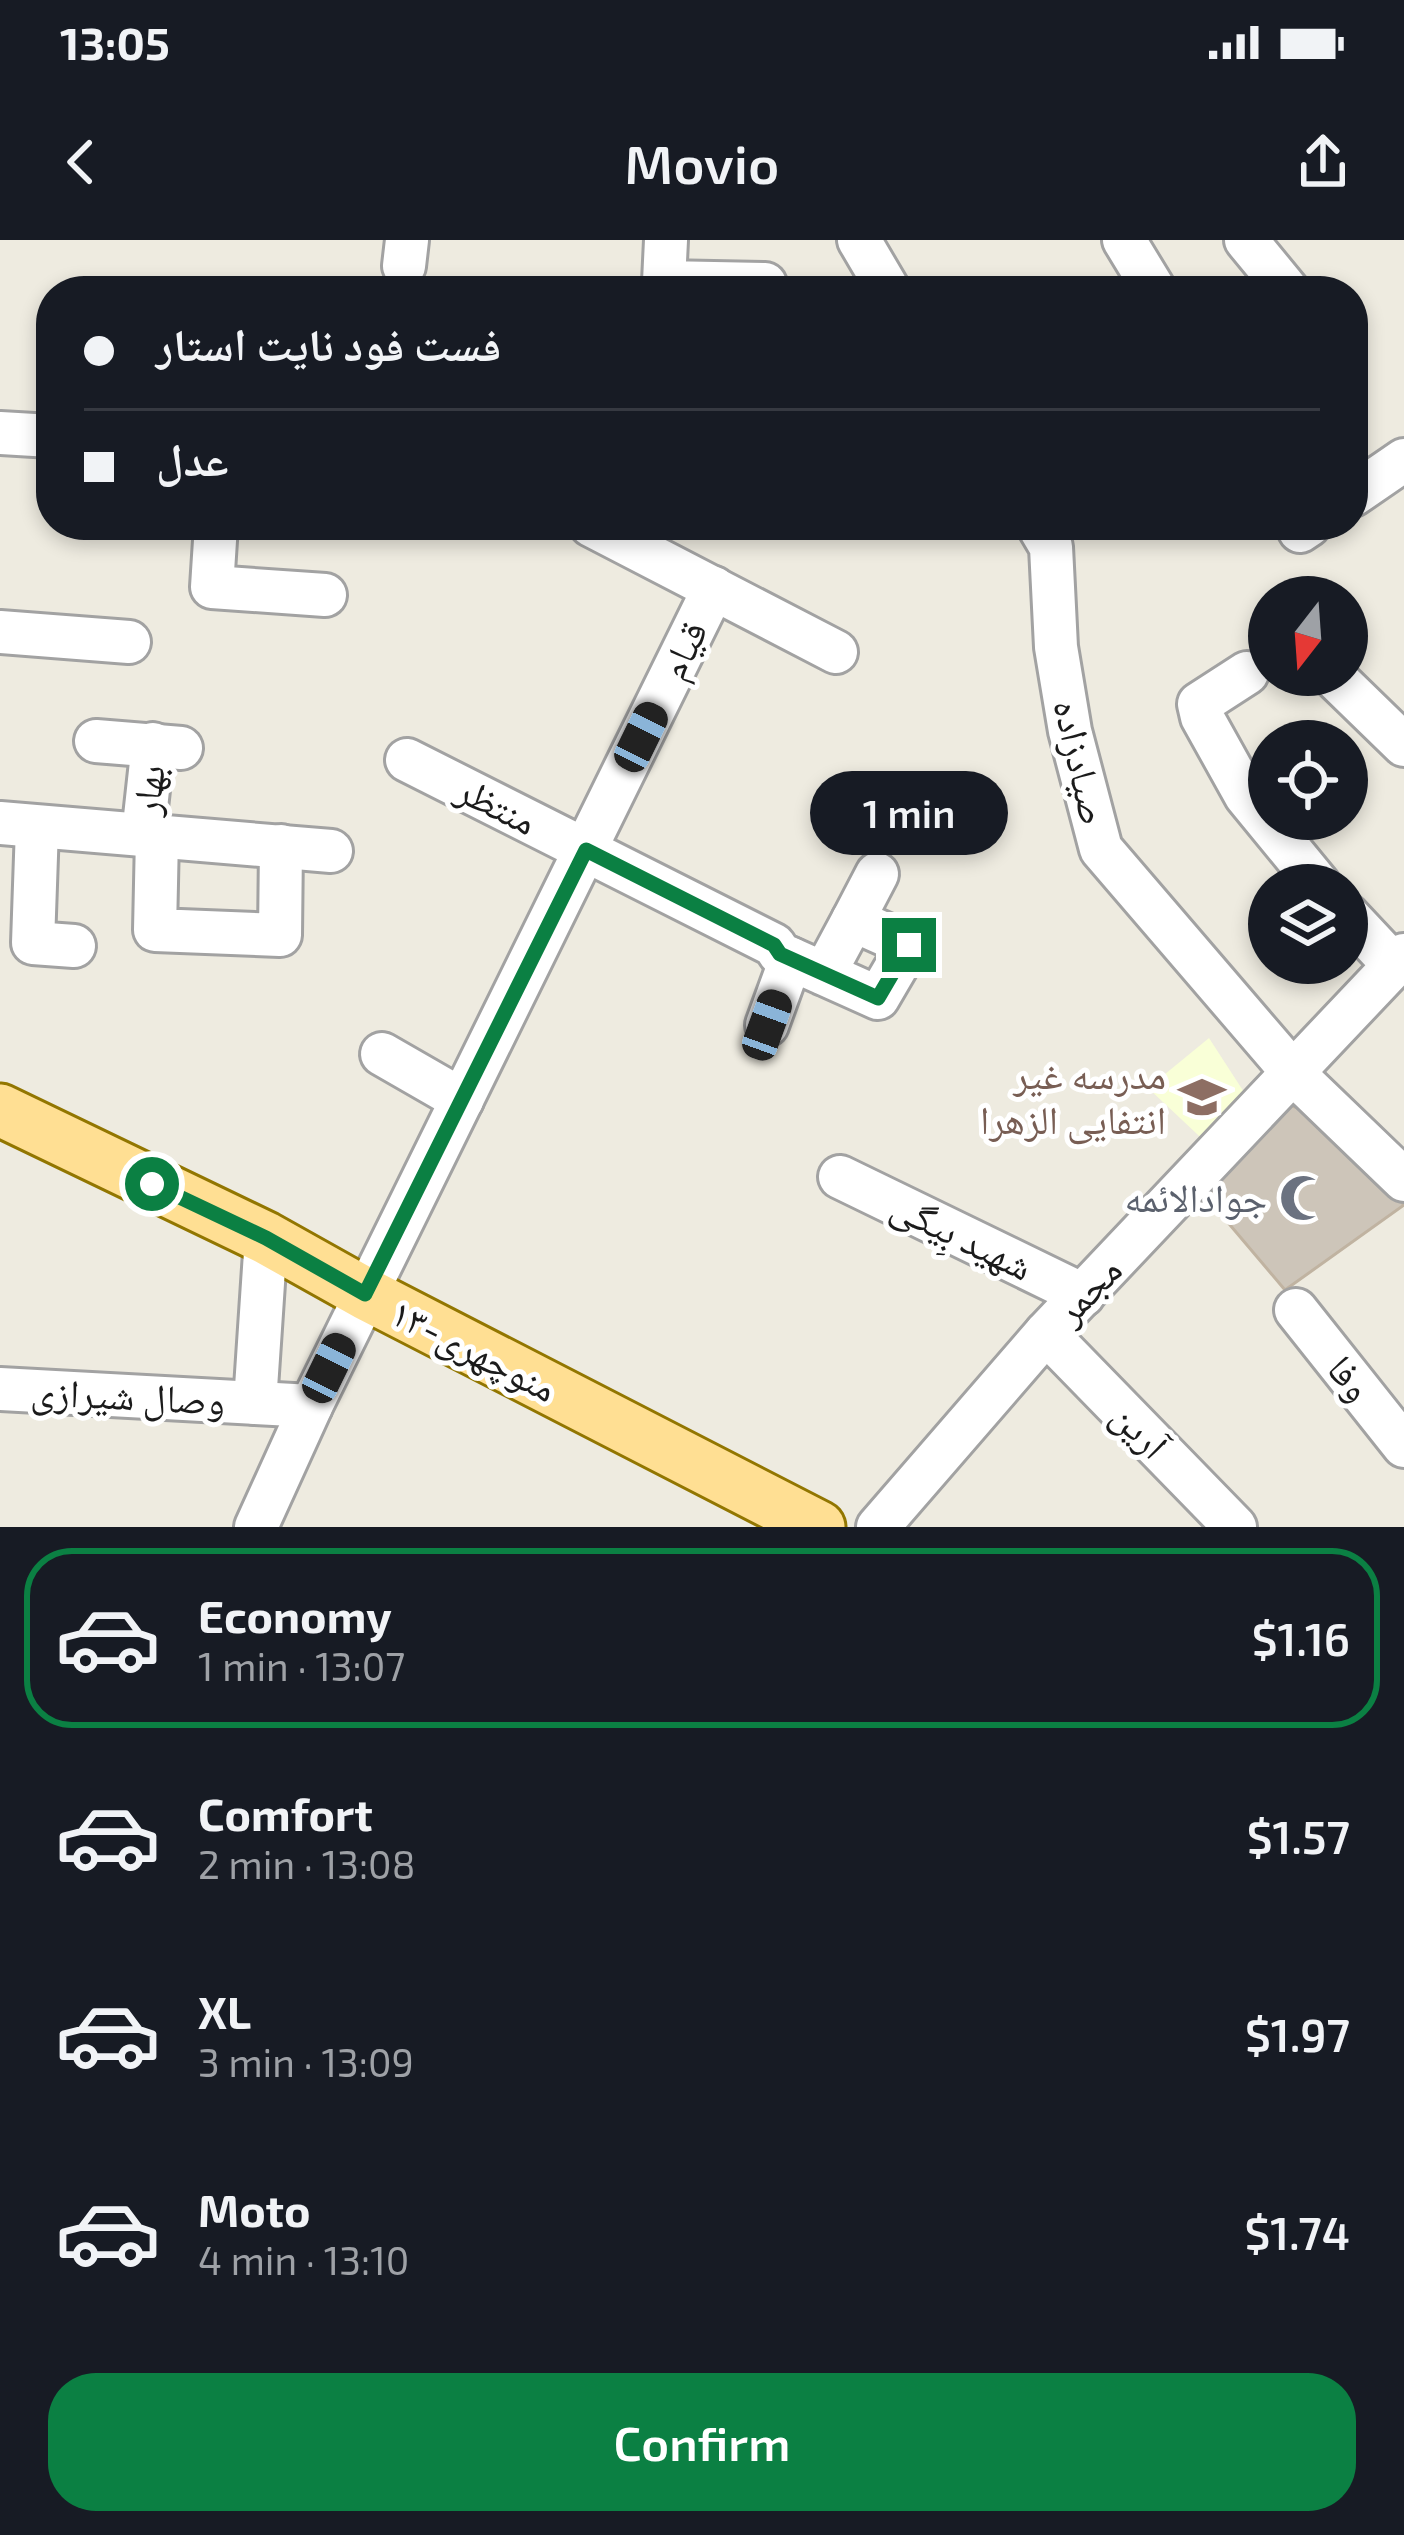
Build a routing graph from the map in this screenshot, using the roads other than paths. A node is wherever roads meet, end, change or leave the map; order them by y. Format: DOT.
graph roads {
  1 [pos="666,240"];
  2 [pos="859,240"];
  3 [pos="1124,240"];
  4 [pos="1246,240"];
  5 [pos="664,276"];
  6 [pos="880,276"];
  7 [pos="1146,276"];
  8 [pos="1276,276"];
  9 [pos="0,433"];
  10 [pos="36,435"];
  11 [pos="1404,460"];
  12 [pos="1368,485"];
  13 [pos="215,540"];
  14 [pos="620,540"];
  15 [pos="1047,540"];
  16 [pos="714,588"];
  17 [pos="326,595"];
  18 [pos="0,632"];
  19 [pos="129,642"];
  20 [pos="836,652"];
  21 [pos="1247,673"];
  22 [pos="1354,696"];
  23 [pos="96,741"];
  24 [pos="1404,746"];
  25 [pos="407,760"];
  26 [pos="18,825"];
  27 [pos="150,836"];
  28 [pos="281,846"];
  29 [pos="586,850"];
  30 [pos="332,851"];
  31 [pos="1301,864"];
  32 [pos="877,874"];
  33 [pos="853,920"];
  34 [pos="1368,933"];
  35 [pos="74,946"];
  36 [pos="1399,960"];
  37 [pos="808,967"];
  38 [pos="767,1025"];
  39 [pos="382,1054"];
  40 [pos="1294,1075"];
  41 [pos="462,1100"];
  42 [pos="0,1110"];
  43 [pos="840,1177"];
  44 [pos="1404,1180"];
  45 [pos="266,1238"];
  46 [pos="365,1294"];
  47 [pos="1083,1295"];
  48 [pos="1296,1310"];
  49 [pos="1046,1333"];
  50 [pos="0,1389"];
  51 [pos="255,1403"];
  52 [pos="311,1406"];
  53 [pos="1404,1446"];
  54 [pos="256,1527"];
  55 [pos="819,1527"];
  56 [pos="878,1527"];
  57 [pos="1234,1527"];
  1 -- 5 [label="street"];
  2 -- 6 [label="street"];
  3 -- 7 [label="street"];
  4 -- 8 [label="street"];
  9 -- 10 [label="street"];
  11 -- 12 [label="street"];
  13 -- 17 [label="street"];
  14 -- 16 [label="street"];
  15 -- 40 [label="street, صیادزاده"];
  16 -- 20 [label="street"];
  16 -- 29 [label="street, قیام"];
  18 -- 19 [label="street"];
  21 -- 31 [label="street"];
  22 -- 24 [label="street"];
  23 -- 27 [label="street, بهار"];
  25 -- 29 [label="street, منتظر"];
  26 -- 27 [label="street"];
  26 -- 35 [label="street"];
  27 -- 28 [label="street"];
  27 -- 28 [label="street, بهار"];
  28 -- 30 [label="street"];
  29 -- 37 [label="street, منتظر"];
  29 -- 41 [label="street, قیام"];
  32 -- 33 [label="street"];
  33 -- 37 [label="street"];
  33 -- 37 [label="street, منتظر"];
  34 -- 36 [label="street"];
  36 -- 40 [label="street, مجمر"];
  37 -- 38 [label="street"];
  39 -- 41 [label="street"];
  40 -- 44 [label="street, صیادزاده"];
  40 -- 47 [label="street, مجمر"];
  41 -- 46 [label="street, قیام"];
  42 -- 45 [label="main road, ۱۳-منوچهری"];
  43 -- 47 [label="street, شهید بِیگی"];
  45 -- 46 [label="main road, ۱۳-منوچهری"];
  45 -- 51 [label="street, وصال شیرازی"];
  46 -- 52 [label="street"];
  46 -- 55 [label="main road, ۱۳-منوچهری"];
  47 -- 49 [label="street, مجمر"];
  48 -- 53 [label="street, وفا"];
  49 -- 56 [label="street, مجمر"];
  49 -- 57 [label="street, آرین"];
  50 -- 51 [label="street, وصال شیرازی"];
  51 -- 52 [label="street, وصال شیرازی"];
  52 -- 54 [label="street"];
}
